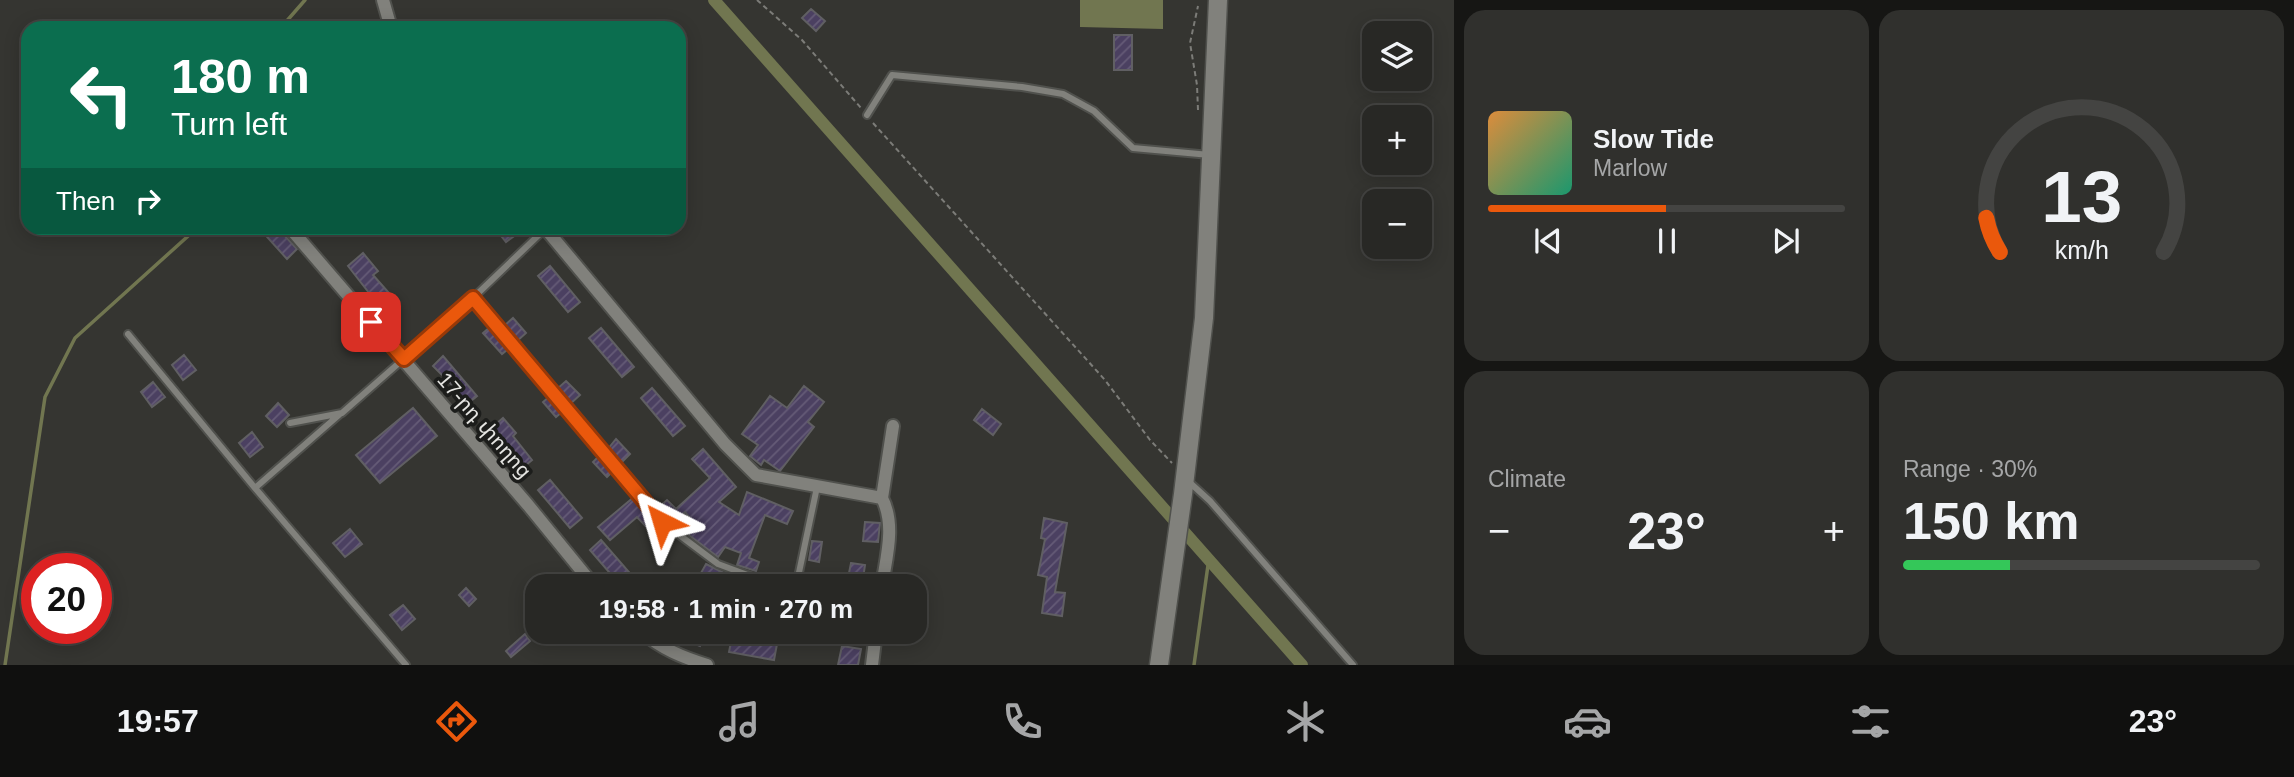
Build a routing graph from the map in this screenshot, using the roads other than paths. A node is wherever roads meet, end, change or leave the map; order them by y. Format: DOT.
graph roads {
  1 [pos="383,0"];
  2 [pos="1218,0"];
  3 [pos="389,21"];
  4 [pos="867,115"];
  5 [pos="1212,155"];
  6 [pos="296,235"];
  7 [pos="538,235"];
  8 [pos="551,235"];
  9 [pos="473,298"];
  10 [pos="128,334"];
  11 [pos="404,359"];
  12 [pos="342,413"];
  13 [pos="290,423"];
  14 [pos="893,426"];
  15 [pos="1183,485"];
  16 [pos="817,487"];
  17 [pos="254,488"];
  18 [pos="882,498"];
  19 [pos="584,574"];
  20 [pos="884,574"];
  21 [pos="656,644"];
  22 [pos="875,644"];
  23 [pos="406,665"];
  24 [pos="707,665"];
  25 [pos="872,665"];
  26 [pos="1159,665"];
  27 [pos="1353,665"];
  1 -- 3 [label="street"];
  2 -- 5 [label="main road"];
  4 -- 5 [label="lane"];
  5 -- 15 [label="main road"];
  6 -- 11 [label="street, 17-րդ փողոց"];
  7 -- 9 [label="lane"];
  8 -- 16 [label="street"];
  9 -- 11 [label="lane"];
  9 -- 16 [label="lane"];
  10 -- 17 [label="lane"];
  11 -- 12 [label="lane"];
  11 -- 19 [label="street, 17-րդ փողոց"];
  12 -- 13 [label="lane"];
  12 -- 17 [label="lane"];
  14 -- 18 [label="street"];
  15 -- 26 [label="main road"];
  15 -- 27 [label="lane"];
  16 -- 18 [label="street"];
  17 -- 23 [label="lane"];
  18 -- 20 [label="street"];
  21 -- 24 [label="street"];
  22 -- 25 [label="street"];
}
